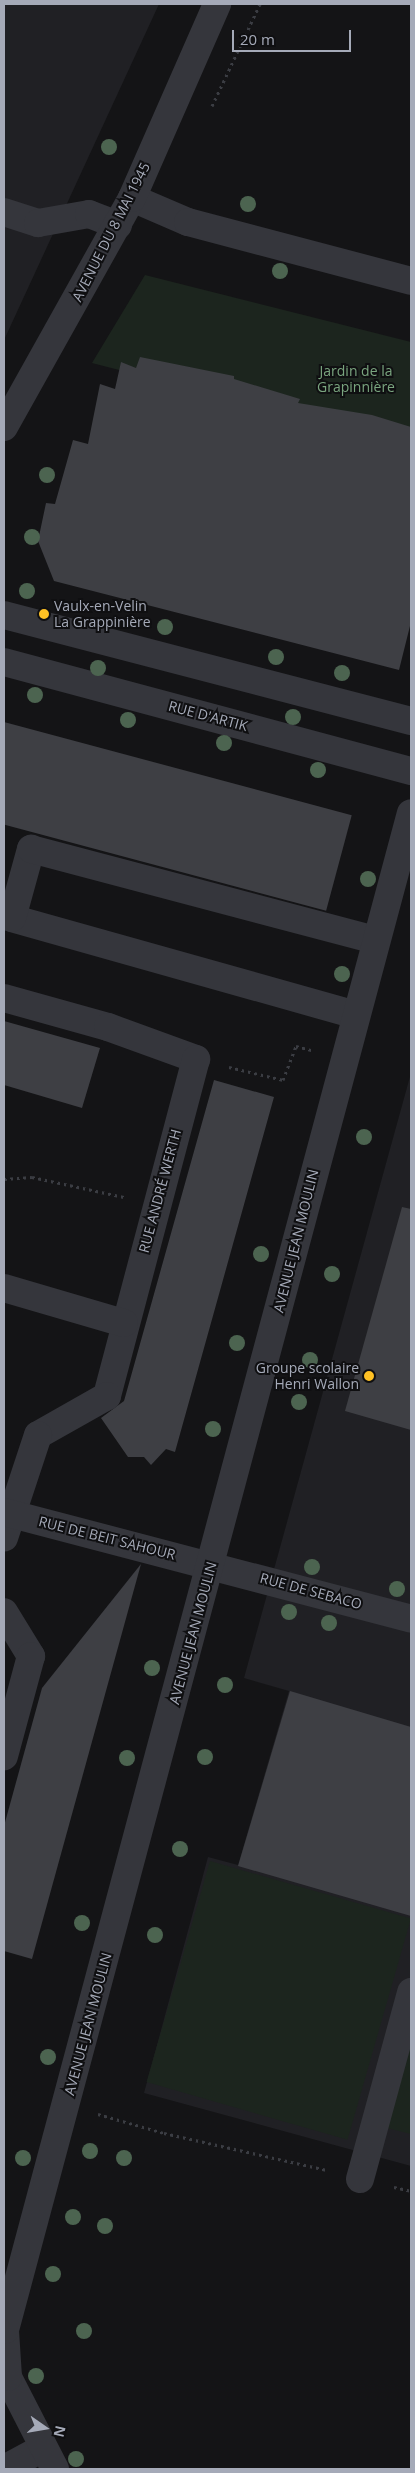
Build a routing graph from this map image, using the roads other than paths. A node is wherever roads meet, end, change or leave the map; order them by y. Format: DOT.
graph roads {
  1 [pos="218,4"];
  2 [pos="132,198"];
  3 [pos="4,212"];
  4 [pos="118,225"];
  5 [pos="411,281"];
  6 [pos="6,416"];
  7 [pos="4,615"];
  8 [pos="4,662"];
  9 [pos="411,721"];
  10 [pos="411,771"];
  11 [pos="411,813"];
  12 [pos="376,940"];
  13 [pos="4,998"];
  14 [pos="356,1015"];
  15 [pos="4,1288"];
  16 [pos="124,1323"];
  17 [pos="6,1521"];
  18 [pos="211,1564"];
  19 [pos="4,1612"];
  20 [pos="411,1619"];
  21 [pos="4,1756"];
  22 [pos="411,1992"];
  23 [pos="360,2179"];
  24 [pos="5,2330"];
  25 [pos="49,2459"];
  26 [pos="4,2469"];
  1 -- 2 [label="street, AVENUE DU 8 MAI 1945"];
  2 -- 4 [label="street, AVENUE DU 8 MAI 1945"];
  2 -- 5 [label="street"];
  3 -- 4 [label="street"];
  4 -- 6 [label="street, AVENUE DU 8 MAI 1945"];
  7 -- 9 [label="street"];
  8 -- 10 [label="street, RUE D'ARTIK"];
  11 -- 12 [label="street, AVENUE JEAN MOULIN"];
  12 -- 14 [label="street, AVENUE JEAN MOULIN"];
  12 -- 14 [label="street"];
  13 -- 16 [label="street, RUE ANDRÉ WERTH"];
  14 -- 18 [label="street, AVENUE JEAN MOULIN"];
  15 -- 16 [label="street"];
  16 -- 17 [label="street, RUE ANDRÉ WERTH"];
  17 -- 18 [label="street, RUE DE BEIT SAHOUR"];
  18 -- 20 [label="street, RUE DE SEBACO"];
  18 -- 24 [label="street, AVENUE JEAN MOULIN"];
  19 -- 21 [label="street"];
  22 -- 23 [label="street"];
  24 -- 25 [label="street, AVENUE JEAN MOULIN"];
  25 -- 26 [label="street, AVENUE JEAN MOULIN"];
}
